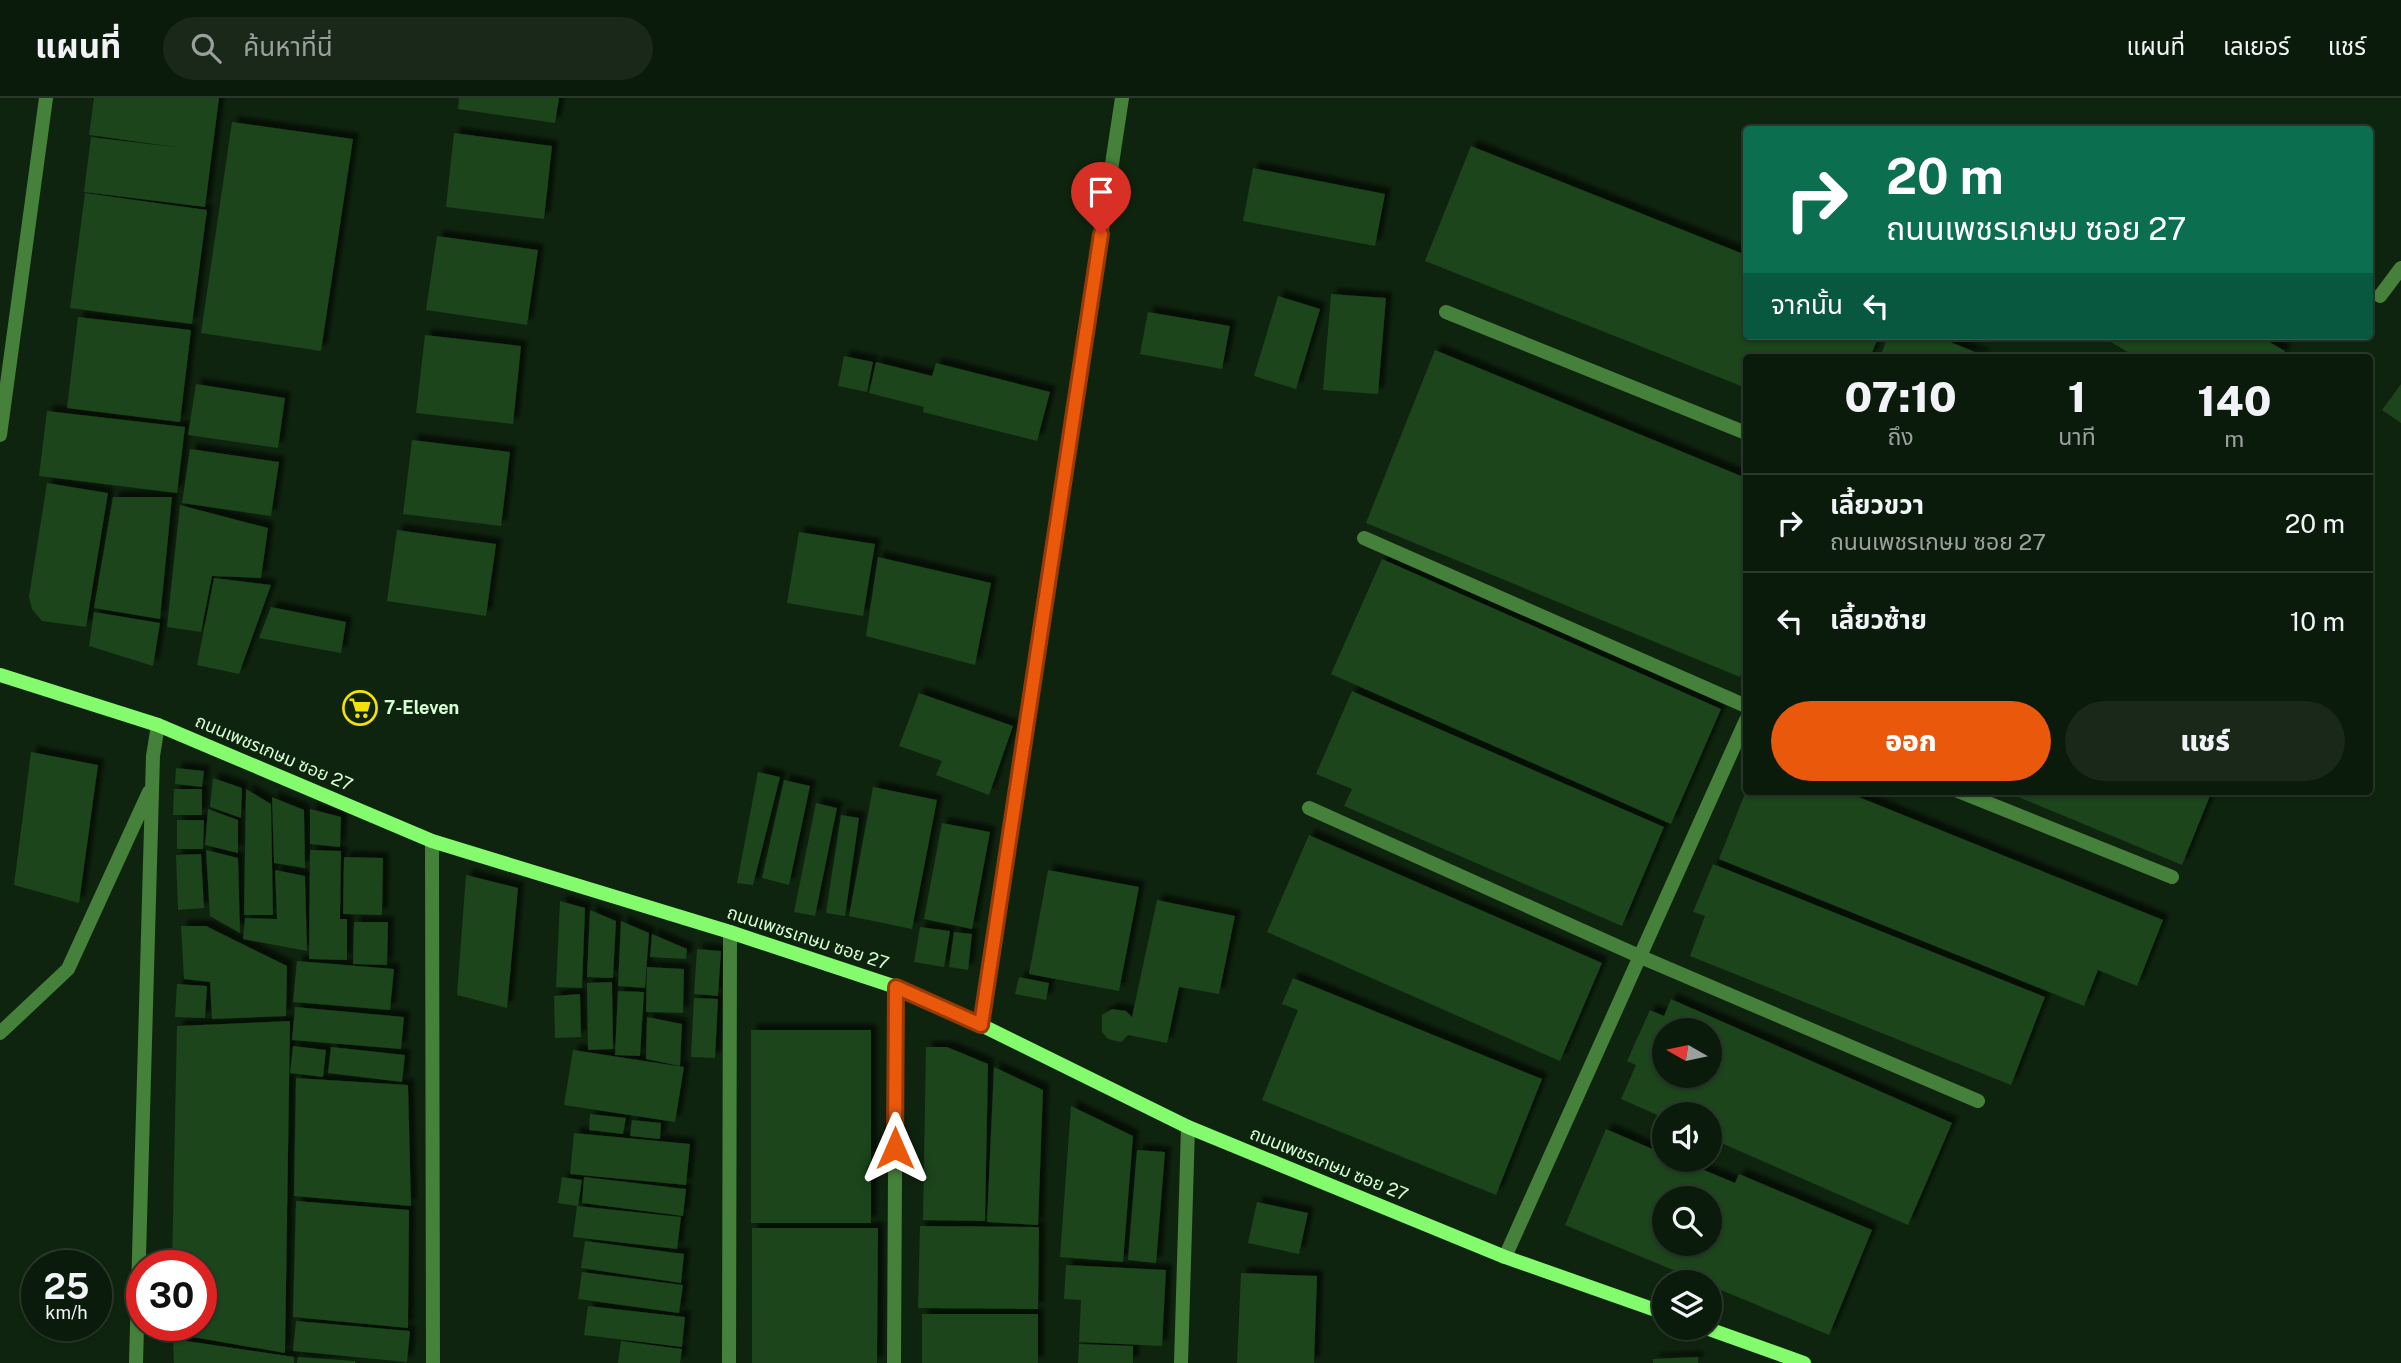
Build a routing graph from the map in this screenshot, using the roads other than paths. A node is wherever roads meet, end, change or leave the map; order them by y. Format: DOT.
graph roads {
  1 [pos="46,98"];
  2 [pos="1122,98"];
  3 [pos="2401,268"];
  4 [pos="2380,296"];
  5 [pos="1446,312"];
  6 [pos="1743,432"];
  7 [pos="0,435"];
  8 [pos="1364,538"];
  9 [pos="0,675"];
  10 [pos="1743,705"];
  11 [pos="158,725"];
  12 [pos="1743,727"];
  13 [pos="152,756"];
  14 [pos="1968,795"];
  15 [pos="1309,808"];
  16 [pos="432,841"];
  17 [pos="2172,877"];
  18 [pos="730,932"];
  19 [pos="1641,957"];
  20 [pos="896,987"];
  21 [pos="981,1025"];
  22 [pos="0,1033"];
  23 [pos="1978,1101"];
  24 [pos="1188,1127"];
  25 [pos="1505,1257"];
  26 [pos="1652,1309"];
  27 [pos="1722,1334"];
  28 [pos="136,1363"];
  29 [pos="433,1363"];
  30 [pos="729,1363"];
  31 [pos="894,1363"];
  32 [pos="1181,1363"];
  33 [pos="1804,1363"];
  1 -- 7 [label="street"];
  2 -- 21 [label="street"];
  3 -- 4 [label="street"];
  5 -- 6 [label="street"];
  8 -- 10 [label="street"];
  9 -- 11 [label="street, ถนนเพชรเกษม ซอย 27"];
  11 -- 13 [label="street"];
  11 -- 16 [label="street, ถนนเพชรเกษม ซอย 27"];
  12 -- 19 [label="street"];
  13 -- 22 [label="street"];
  13 -- 28 [label="street"];
  14 -- 17 [label="street"];
  15 -- 19 [label="street"];
  16 -- 18 [label="street, ถนนเพชรเกษม ซอย 27"];
  16 -- 29 [label="street"];
  18 -- 20 [label="street, ถนนเพชรเกษม ซอย 27"];
  18 -- 30 [label="street"];
  19 -- 23 [label="street"];
  19 -- 25 [label="street"];
  20 -- 21 [label="street, ถนนเพชรเกษม ซอย 27"];
  20 -- 31 [label="street"];
  21 -- 24 [label="street, ถนนเพชรเกษม ซอย 27"];
  24 -- 25 [label="street, ถนนเพชรเกษม ซอย 27"];
  24 -- 32 [label="street"];
  25 -- 26 [label="street, ถนนเพชรเกษม ซอย 27"];
  27 -- 33 [label="street"];
}
